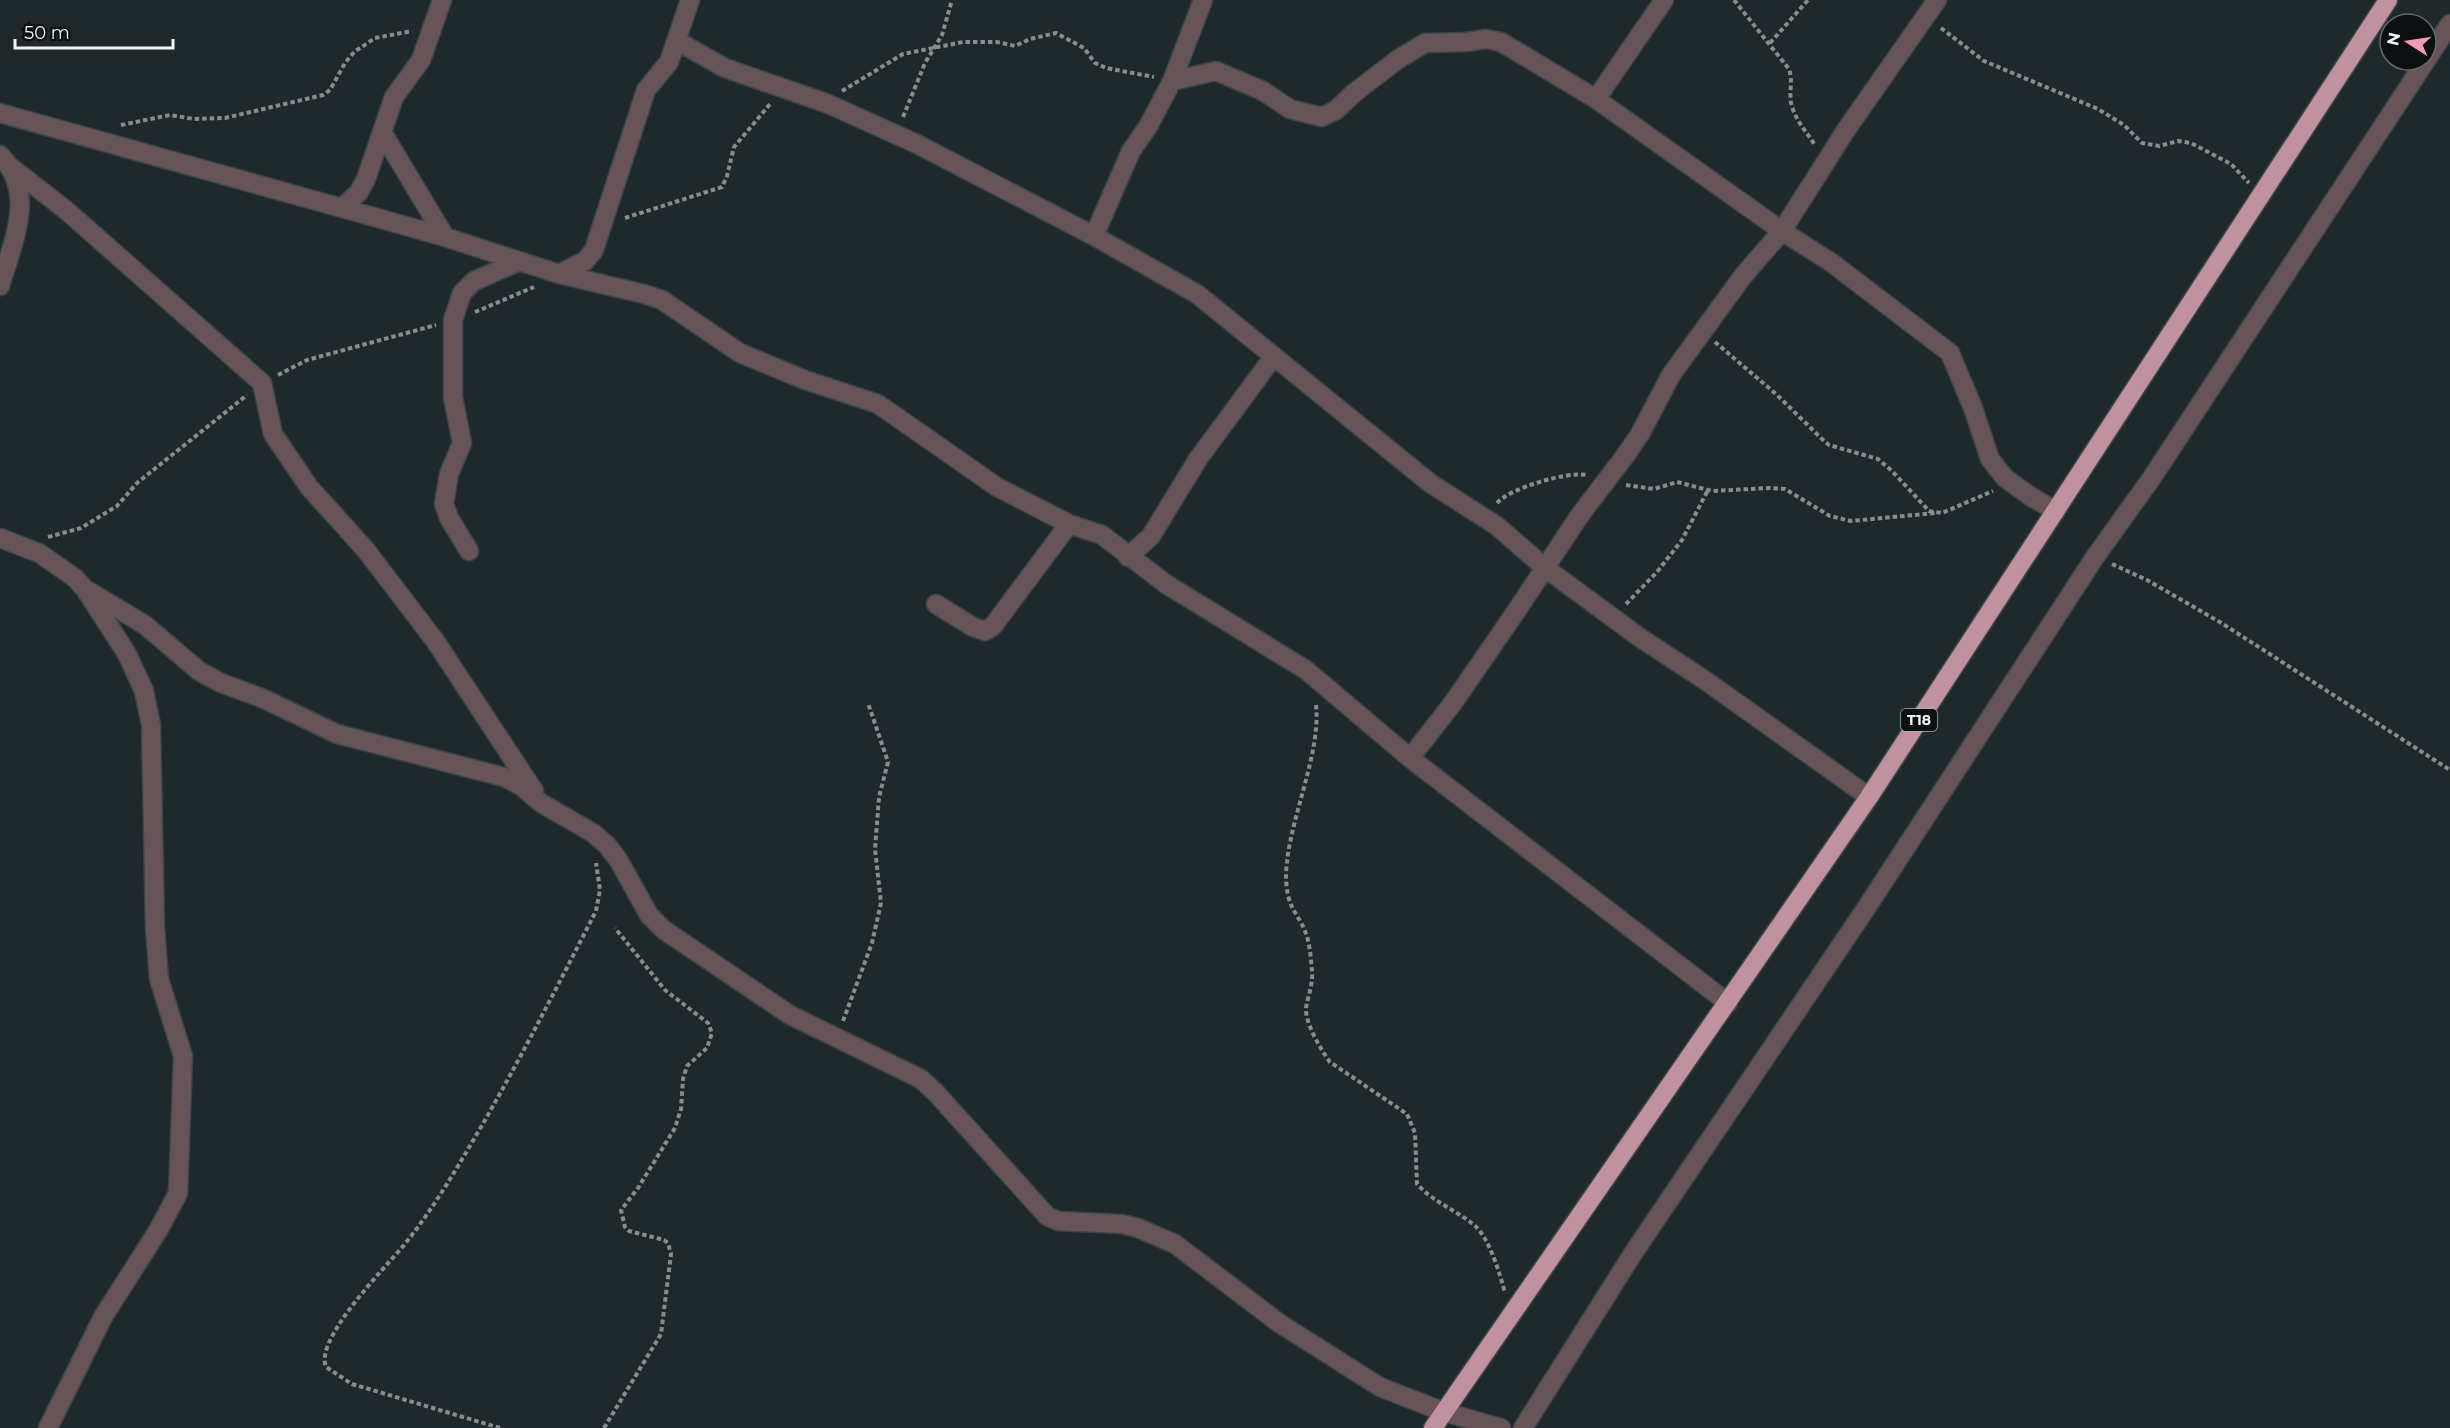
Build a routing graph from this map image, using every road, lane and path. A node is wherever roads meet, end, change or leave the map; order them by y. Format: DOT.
graph roads {
  1 [pos="690,0"];
  2 [pos="952,0"];
  3 [pos="1203,0"];
  4 [pos="1664,0"];
  5 [pos="1734,0"];
  6 [pos="1808,0"];
  7 [pos="2388,0"];
  8 [pos="441,3"];
  9 [pos="1932,7"];
  10 [pos="2450,24"];
  11 [pos="677,41"];
  12 [pos="1770,43"];
  13 [pos="936,46"];
  14 [pos="1172,81"];
  15 [pos="780,87"];
  16 [pos="1596,99"];
  17 [pos="826,103"];
  18 [pos="0,113"];
  19 [pos="111,124"];
  20 [pos="382,132"];
  21 [pos="896,135"];
  22 [pos="6,161"];
  23 [pos="1823,165"];
  24 [pos="2260,194"];
  25 [pos="342,208"];
  26 [pos="617,226"];
  27 [pos="1782,231"];
  28 [pos="1094,236"];
  29 [pos="445,237"];
  30 [pos="520,261"];
  31 [pos="559,274"];
  32 [pos="0,286"];
  33 [pos="453,320"];
  34 [pos="1703,332"];
  35 [pos="1274,356"];
  36 [pos="262,383"];
  37 [pos="1606,481"];
  38 [pos="2011,482"];
  39 [pos="1708,490"];
  40 [pos="2056,511"];
  41 [pos="1935,513"];
  42 [pos="1485,518"];
  43 [pos="1069,524"];
  44 [pos="0,538"];
  45 [pos="25,546"];
  46 [pos="469,551"];
  47 [pos="1128,557"];
  48 [pos="2095,557"];
  49 [pos="1544,567"];
  50 [pos="85,589"];
  51 [pos="936,604"];
  52 [pos="1613,618"];
  53 [pos="1306,670"];
  54 [pos="868,703"];
  55 [pos="1410,758"];
  56 [pos="2450,770"];
  57 [pos="1869,797"];
  58 [pos="542,803"];
  59 [pos="592,833"];
  60 [pos="615,928"];
  61 [pos="1728,1003"];
  62 [pos="837,1038"];
  63 [pos="1511,1317"];
  64 [pos="1444,1412"];
  65 [pos="48,1428"];
  66 [pos="500,1428"];
  67 [pos="604,1428"];
  68 [pos="1434,1428"];
  69 [pos="1501,1428"];
  70 [pos="1523,1428"];
  1 -- 11 [label="street"];
  2 -- 13 [label="path"];
  3 -- 14 [label="street"];
  4 -- 16 [label="street"];
  5 -- 12 [label="path"];
  6 -- 12 [label="path"];
  7 -- 24 [label="highway, T18"];
  8 -- 19 [label="path"];
  8 -- 20 [label="street"];
  9 -- 23 [label="street"];
  9 -- 24 [label="path"];
  10 -- 48 [label="street"];
  11 -- 15 [label="street"];
  11 -- 31 [label="street"];
  12 -- 23 [label="path"];
  13 -- 14 [label="path"];
  13 -- 17 [label="path"];
  13 -- 21 [label="path"];
  14 -- 16 [label="street"];
  14 -- 28 [label="street"];
  15 -- 17 [label="street"];
  15 -- 26 [label="path"];
  16 -- 27 [label="street"];
  17 -- 21 [label="street"];
  18 -- 25 [label="street"];
  20 -- 25 [label="street"];
  20 -- 29 [label="street"];
  21 -- 28 [label="street"];
  22 -- 32 [label="street"];
  22 -- 36 [label="street"];
  23 -- 27 [label="street"];
  24 -- 40 [label="highway, T18"];
  25 -- 29 [label="street"];
  27 -- 34 [label="street"];
  27 -- 38 [label="street"];
  28 -- 35 [label="street"];
  29 -- 30 [label="street"];
  30 -- 31 [label="street"];
  30 -- 33 [label="street"];
  31 -- 33 [label="path"];
  31 -- 43 [label="street"];
  33 -- 36 [label="path"];
  33 -- 46 [label="street"];
  34 -- 37 [label="street"];
  34 -- 41 [label="path"];
  35 -- 42 [label="street"];
  35 -- 47 [label="street"];
  36 -- 45 [label="path"];
  36 -- 58 [label="street"];
  37 -- 39 [label="path"];
  37 -- 42 [label="path"];
  37 -- 49 [label="street"];
  38 -- 40 [label="street"];
  38 -- 41 [label="path"];
  39 -- 41 [label="path"];
  39 -- 52 [label="path"];
  40 -- 57 [label="highway, T18"];
  42 -- 49 [label="street"];
  43 -- 47 [label="street"];
  43 -- 51 [label="street"];
  44 -- 45 [label="street"];
  45 -- 50 [label="street"];
  47 -- 53 [label="street"];
  48 -- 56 [label="path"];
  48 -- 70 [label="street"];
  49 -- 52 [label="street"];
  49 -- 55 [label="street"];
  50 -- 58 [label="street"];
  50 -- 65 [label="street"];
  52 -- 57 [label="street"];
  53 -- 55 [label="street"];
  53 -- 63 [label="path"];
  54 -- 62 [label="path"];
  55 -- 61 [label="street"];
  57 -- 61 [label="highway, T18"];
  58 -- 59 [label="street"];
  59 -- 62 [label="street"];
  59 -- 66 [label="path"];
  60 -- 67 [label="path"];
  61 -- 63 [label="highway, T18"];
  62 -- 64 [label="street"];
  63 -- 64 [label="highway, T18"];
  64 -- 68 [label="highway, T18"];
  64 -- 69 [label="street"];
}
